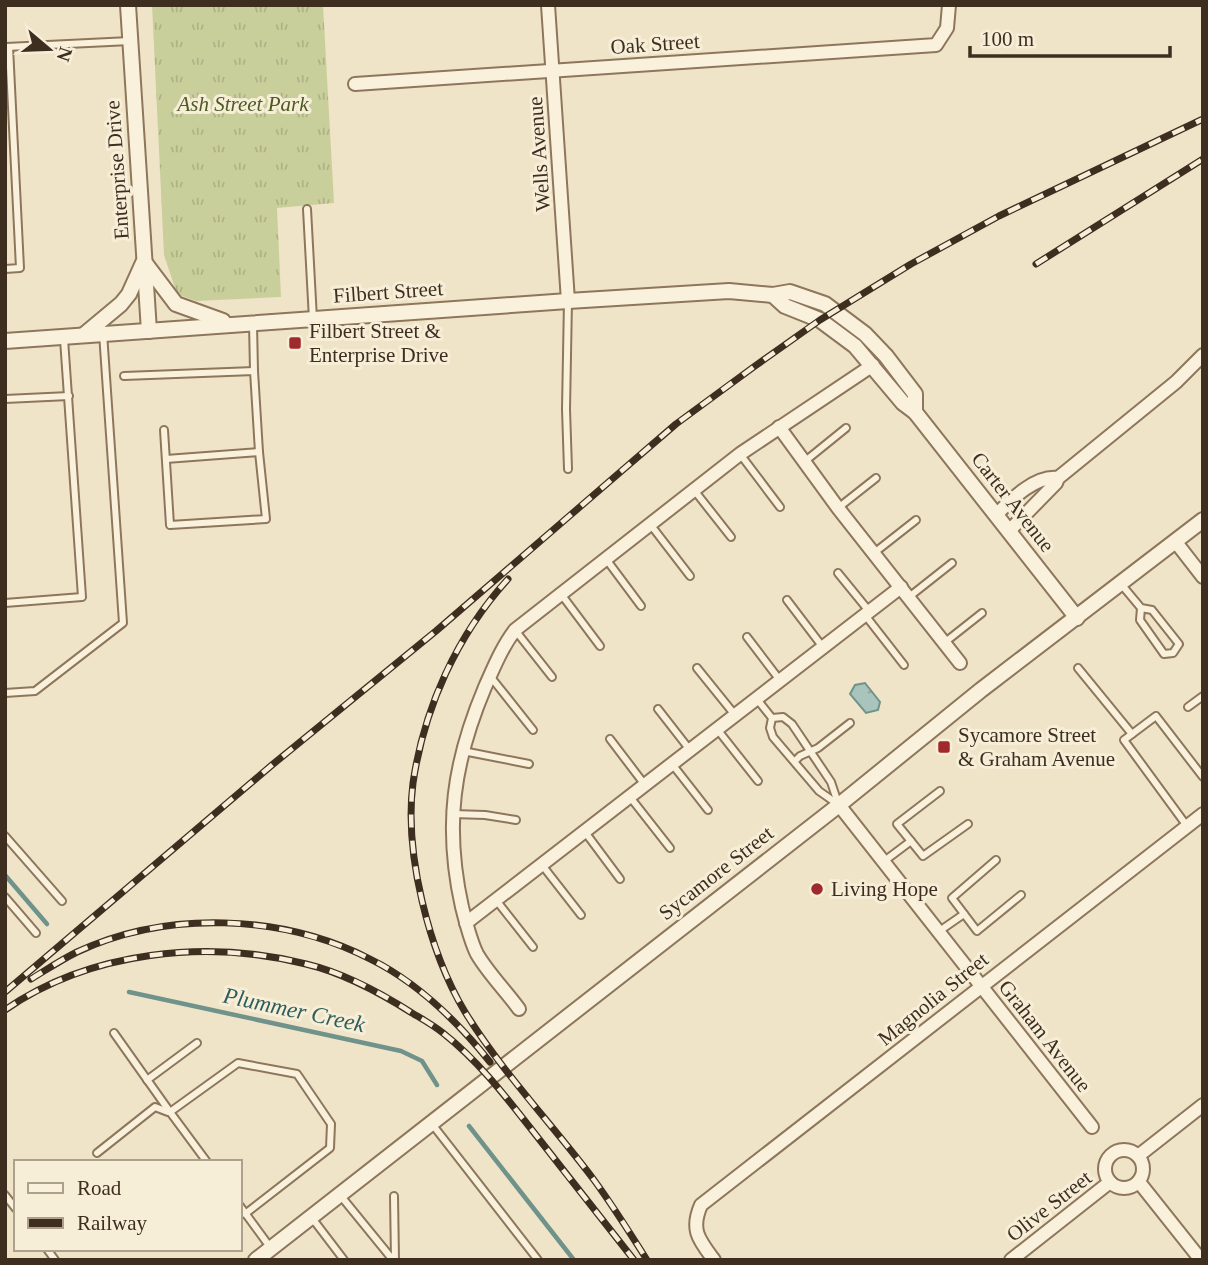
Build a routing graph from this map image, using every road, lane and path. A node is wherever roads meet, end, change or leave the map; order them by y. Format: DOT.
graph roads {
  1 [pos="128,5"];
  2 [pos="548,5"];
  3 [pos="949,5"];
  4 [pos="130,41"];
  5 [pos="7,47"];
  6 [pos="552,70"];
  7 [pos="355,84"];
  8 [pos="307,209"];
  9 [pos="144,261"];
  10 [pos="5,269"];
  11 [pos="773,295"];
  12 [pos="568,301"];
  13 [pos="835,310"];
  14 [pos="313,318"];
  15 [pos="820,320"];
  16 [pos="253,323"];
  17 [pos="231,324"];
  18 [pos="149,331"];
  19 [pos="103,333"];
  20 [pos="85,334"];
  21 [pos="64,337"];
  22 [pos="5,341"];
  23 [pos="1203,355"];
  24 [pos="873,365"];
  25 [pos="254,371"];
  26 [pos="124,376"];
  27 [pos="69,396"];
  28 [pos="5,399"];
  29 [pos="915,412"];
  30 [pos="779,428"];
  31 [pos="846,428"];
  32 [pos="164,430"];
  33 [pos="259,452"];
  34 [pos="740,454"];
  35 [pos="166,459"];
  36 [pos="804,462"];
  37 [pos="568,469"];
  38 [pos="876,478"];
  39 [pos="1058,478"];
  40 [pos="694,490"];
  41 [pos="780,506"];
  42 [pos="838,508"];
  43 [pos="996,515"];
  44 [pos="916,520"];
  45 [pos="1203,520"];
  46 [pos="650,524"];
  47 [pos="1009,531"];
  48 [pos="731,537"];
  49 [pos="1175,541"];
  50 [pos="874,553"];
  51 [pos="606,559"];
  52 [pos="952,563"];
  53 [pos="838,573"];
  54 [pos="690,576"];
  55 [pos="1203,577"];
  56 [pos="1121,584"];
  57 [pos="905,592"];
  58 [pos="561,594"];
  59 [pos="787,600"];
  60 [pos="5,603"];
  61 [pos="641,606"];
  62 [pos="1141,608"];
  63 [pos="867,613"];
  64 [pos="982,613"];
  65 [pos="1077,618"];
  66 [pos="515,630"];
  67 [pos="747,637"];
  68 [pos="944,643"];
  69 [pos="600,646"];
  70 [pos="822,646"];
  71 [pos="960,663"];
  72 [pos="904,665"];
  73 [pos="697,668"];
  74 [pos="1078,668"];
  75 [pos="490,677"];
  76 [pos="552,677"];
  77 [pos="779,679"];
  78 [pos="5,693"];
  79 [pos="1203,696"];
  80 [pos="756,698"];
  81 [pos="1188,707"];
  82 [pos="658,709"];
  83 [pos="735,715"];
  84 [pos="772,718"];
  85 [pos="850,723"];
  86 [pos="717,729"];
  87 [pos="533,730"];
  88 [pos="1132,734"];
  89 [pos="610,739"];
  90 [pos="690,750"];
  91 [pos="463,751"];
  92 [pos="810,753"];
  93 [pos="795,761"];
  94 [pos="529,764"];
  95 [pos="672,764"];
  96 [pos="1203,777"];
  97 [pos="758,780"];
  98 [pos="645,785"];
  99 [pos="940,791"];
  100 [pos="630,797"];
  101 [pos="839,804"];
  102 [pos="708,810"];
  103 [pos="453,814"];
  104 [pos="1203,814"];
  105 [pos="516,820"];
  106 [pos="968,824"];
  107 [pos="1187,826"];
  108 [pos="585,832"];
  109 [pos="5,836"];
  110 [pos="911,841"];
  111 [pos="670,848"];
  112 [pos="996,860"];
  113 [pos="883,862"];
  114 [pos="542,865"];
  115 [pos="620,878"];
  116 [pos="1021,895"];
  117 [pos="5,897"];
  118 [pos="496,900"];
  119 [pos="62,901"];
  120 [pos="964,914"];
  121 [pos="581,915"];
  122 [pos="466,923"];
  123 [pos="938,932"];
  124 [pos="36,933"];
  125 [pos="533,947"];
  126 [pos="981,987"];
  127 [pos="519,1009"];
  128 [pos="114,1033"];
  129 [pos="197,1043"];
  130 [pos="147,1080"];
  131 [pos="1203,1105"];
  132 [pos="170,1112"];
  133 [pos="432,1124"];
  134 [pos="1092,1127"];
  135 [pos="97,1153"];
  136 [pos="1138,1156"];
  137 [pos="206,1160"];
  138 [pos="1110,1182"];
  139 [pos="1139,1182"];
  140 [pos="340,1195"];
  141 [pos="394,1196"];
  142 [pos="242,1209"];
  143 [pos="245,1214"];
  144 [pos="311,1217"];
  145 [pos="271,1248"];
  146 [pos="256,1260"];
  147 [pos="344,1260"];
  148 [pos="394,1260"];
  149 [pos="538,1260"];
  150 [pos="715,1260"];
  151 [pos="1011,1260"];
  152 [pos="1201,1260"];
  1 -- 4 [label="street, Enterprise Drive"];
  2 -- 6 [label="street, Wells Avenue"];
  3 -- 6 [label="street, Oak Street"];
  4 -- 5 [label="lane"];
  4 -- 9 [label="street, Enterprise Drive"];
  5 -- 10 [label="lane"];
  6 -- 7 [label="street, Oak Street"];
  6 -- 12 [label="street, Wells Avenue"];
  8 -- 14 [label="lane"];
  9 -- 17 [label="street"];
  9 -- 18 [label="street, Enterprise Drive"];
  9 -- 20 [label="street"];
  11 -- 12 [label="street, Filbert Street"];
  11 -- 13 [label="street, Filbert Street"];
  11 -- 15 [label="street, Filbert Street"];
  12 -- 14 [label="street, Filbert Street"];
  12 -- 37 [label="lane"];
  13 -- 29 [label="street, Carter Avenue"];
  14 -- 16 [label="street, Filbert Street"];
  15 -- 24 [label="street, Carter Avenue"];
  16 -- 17 [label="street, Filbert Street"];
  16 -- 25 [label="lane"];
  17 -- 18 [label="street, Filbert Street"];
  18 -- 19 [label="street, Filbert Street"];
  19 -- 20 [label="street, Filbert Street"];
  19 -- 78 [label="lane"];
  20 -- 21 [label="street, Filbert Street"];
  21 -- 22 [label="street, Filbert Street"];
  21 -- 27 [label="lane"];
  23 -- 39 [label="street"];
  24 -- 29 [label="street, Carter Avenue"];
  24 -- 30 [label="street"];
  25 -- 26 [label="lane"];
  25 -- 33 [label="lane"];
  27 -- 28 [label="lane"];
  27 -- 60 [label="lane"];
  29 -- 43 [label="street, Carter Avenue"];
  30 -- 34 [label="street"];
  30 -- 36 [label="street"];
  31 -- 36 [label="lane"];
  32 -- 35 [label="lane"];
  33 -- 35 [label="lane"];
  33 -- 35 [label="lane"];
  34 -- 40 [label="street"];
  34 -- 41 [label="lane"];
  36 -- 42 [label="street"];
  38 -- 42 [label="lane"];
  39 -- 43 [label="street"];
  39 -- 47 [label="street"];
  40 -- 46 [label="street"];
  40 -- 48 [label="lane"];
  42 -- 50 [label="street"];
  43 -- 47 [label="street, Carter Avenue"];
  44 -- 50 [label="lane"];
  45 -- 49 [label="street, Sycamore Street"];
  46 -- 51 [label="street"];
  46 -- 54 [label="lane"];
  47 -- 65 [label="street, Carter Avenue"];
  49 -- 55 [label="street"];
  49 -- 56 [label="street, Sycamore Street"];
  50 -- 57 [label="street"];
  51 -- 58 [label="street"];
  51 -- 61 [label="lane"];
  52 -- 57 [label="lane"];
  53 -- 63 [label="lane"];
  56 -- 62 [label="lane"];
  56 -- 65 [label="street, Sycamore Street"];
  57 -- 63 [label="street"];
  57 -- 68 [label="street"];
  58 -- 66 [label="street"];
  58 -- 69 [label="lane"];
  59 -- 70 [label="lane"];
  62 -- 62 [label="lane"];
  63 -- 70 [label="street"];
  63 -- 72 [label="lane"];
  64 -- 68 [label="lane"];
  65 -- 101 [label="street, Sycamore Street"];
  66 -- 75 [label="street"];
  66 -- 76 [label="lane"];
  67 -- 77 [label="lane"];
  68 -- 71 [label="street"];
  70 -- 77 [label="street"];
  73 -- 83 [label="lane"];
  74 -- 88 [label="lane"];
  75 -- 87 [label="lane"];
  75 -- 91 [label="street"];
  77 -- 80 [label="street"];
  79 -- 81 [label="lane"];
  80 -- 83 [label="street"];
  80 -- 84 [label="lane"];
  82 -- 90 [label="lane"];
  83 -- 86 [label="street"];
  84 -- 92 [label="lane"];
  84 -- 93 [label="lane"];
  85 -- 92 [label="lane"];
  86 -- 90 [label="street"];
  86 -- 97 [label="lane"];
  88 -- 96 [label="lane"];
  88 -- 107 [label="lane"];
  89 -- 98 [label="lane"];
  90 -- 95 [label="street"];
  91 -- 94 [label="lane"];
  91 -- 103 [label="street"];
  92 -- 93 [label="lane"];
  92 -- 101 [label="lane"];
  93 -- 101 [label="lane"];
  95 -- 98 [label="street"];
  95 -- 102 [label="lane"];
  98 -- 100 [label="street"];
  99 -- 110 [label="lane"];
  100 -- 108 [label="street"];
  100 -- 111 [label="lane"];
  101 -- 113 [label="street, Graham Avenue"];
  101 -- 133 [label="street, Sycamore Street"];
  103 -- 105 [label="lane"];
  103 -- 122 [label="street"];
  104 -- 107 [label="street, Magnolia Street"];
  106 -- 110 [label="lane"];
  107 -- 126 [label="street, Magnolia Street"];
  108 -- 114 [label="street"];
  108 -- 115 [label="lane"];
  109 -- 119 [label="lane"];
  110 -- 113 [label="lane"];
  112 -- 120 [label="lane"];
  113 -- 123 [label="street, Graham Avenue"];
  114 -- 118 [label="street"];
  114 -- 121 [label="lane"];
  116 -- 120 [label="lane"];
  117 -- 124 [label="lane"];
  118 -- 122 [label="street"];
  118 -- 125 [label="lane"];
  120 -- 123 [label="lane"];
  122 -- 127 [label="street"];
  123 -- 126 [label="street, Graham Avenue"];
  126 -- 134 [label="street, Graham Avenue"];
  126 -- 150 [label="street, Magnolia Street"];
  128 -- 130 [label="lane"];
  129 -- 130 [label="lane"];
  130 -- 132 [label="lane"];
  131 -- 136 [label="street"];
  132 -- 135 [label="lane"];
  132 -- 137 [label="lane"];
  132 -- 143 [label="lane"];
  133 -- 140 [label="street, Sycamore Street"];
  133 -- 149 [label="lane"];
  136 -- 138 [label="street, Olive Street"];
  136 -- 139 [label="street"];
  138 -- 139 [label="street, Olive Street"];
  138 -- 151 [label="street, Olive Street"];
  139 -- 152 [label="street"];
  140 -- 144 [label="street, Sycamore Street"];
  140 -- 148 [label="lane"];
  141 -- 148 [label="lane"];
  142 -- 143 [label="lane"];
  143 -- 145 [label="lane"];
  144 -- 145 [label="street, Sycamore Street"];
  144 -- 147 [label="lane"];
  145 -- 146 [label="street, Sycamore Street"];
}
